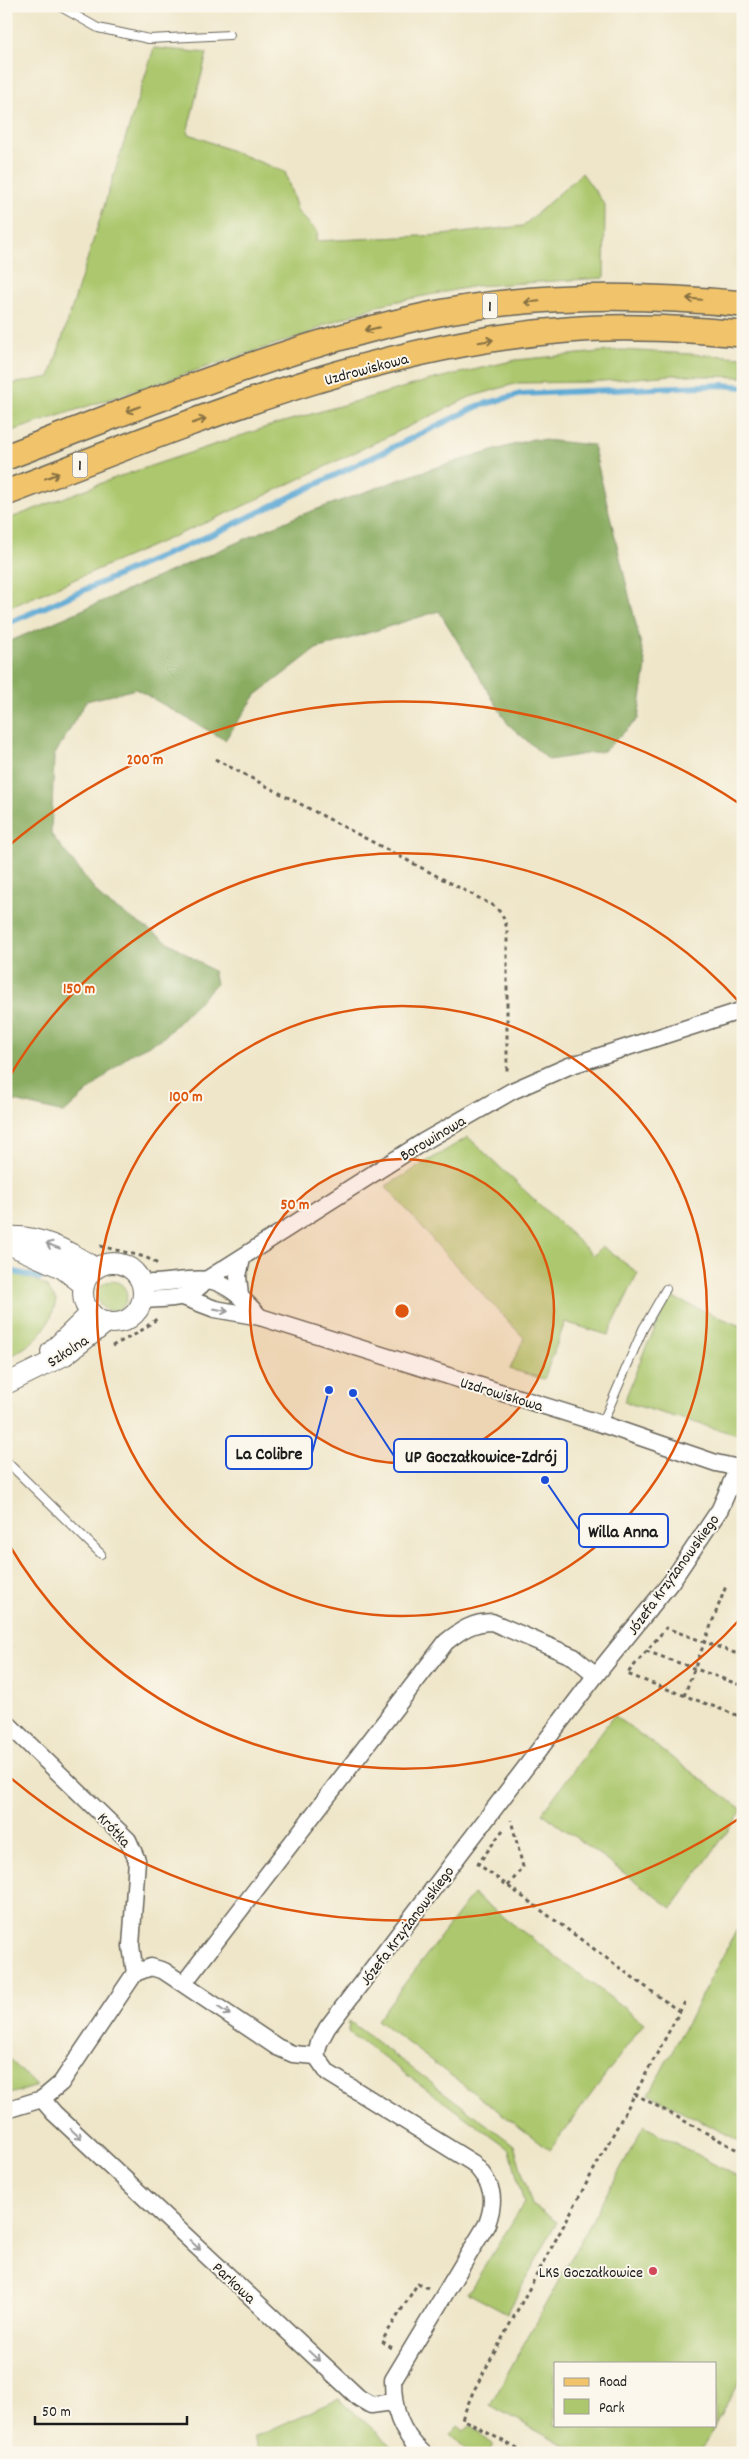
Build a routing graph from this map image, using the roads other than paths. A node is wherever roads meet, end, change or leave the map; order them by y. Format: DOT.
graph roads {
  1 [pos="59,6"];
  2 [pos="230,35"];
  3 [pos="743,304"];
  4 [pos="743,334"];
  5 [pos="6,457"];
  6 [pos="6,493"];
  7 [pos="743,1010"];
  8 [pos="6,1237"];
  9 [pos="6,1243"];
  10 [pos="242,1259"];
  11 [pos="90,1277"];
  12 [pos="206,1280"];
  13 [pos="666,1290"];
  14 [pos="142,1291"];
  15 [pos="240,1296"];
  16 [pos="184,1297"];
  17 [pos="99,1318"];
  18 [pos="260,1318"];
  19 [pos="6,1384"];
  20 [pos="602,1424"];
  21 [pos="6,1461"];
  22 [pos="740,1468"];
  23 [pos="101,1554"];
  24 [pos="596,1675"];
  25 [pos="6,1722"];
  26 [pos="135,1974"];
  27 [pos="184,1983"];
  28 [pos="316,2056"];
  29 [pos="42,2099"];
  30 [pos="6,2110"];
  31 [pos="393,2402"];
  32 [pos="423,2453"];
  1 -- 2 [label="lane"];
  3 -- 5 [label="main road, Uzdrowiskowa / 1, one-way"];
  6 -- 4 [label="main road, Uzdrowiskowa / 1, one-way"];
  7 -- 10 [label="street, Borowinowa"];
  11 -- 8 [label="street, one-way"];
  9 -- 11 [label="street"];
  10 -- 12 [label="street, Borowinowa"];
  10 -- 15 [label="street"];
  11 -- 14 [label="street"];
  11 -- 17 [label="street"];
  12 -- 14 [label="street"];
  12 -- 15 [label="street"];
  12 -- 16 [label="street, Borowinowa"];
  13 -- 20 [label="lane"];
  14 -- 16 [label="street"];
  14 -- 17 [label="street"];
  15 -- 18 [label="street"];
  16 -- 18 [label="street, Uzdrowiskowa, one-way"];
  17 -- 19 [label="street, Szkolna"];
  18 -- 20 [label="street, Uzdrowiskowa"];
  20 -- 22 [label="street, Uzdrowiskowa"];
  21 -- 23 [label="lane"];
  22 -- 24 [label="street, Józefa Krzyżanowskiego"];
  24 -- 27 [label="street"];
  24 -- 28 [label="street, Józefa Krzyżanowskiego"];
  25 -- 26 [label="street, Krótka"];
  26 -- 27 [label="street"];
  26 -- 29 [label="street"];
  27 -- 28 [label="street, one-way"];
  28 -- 31 [label="street"];
  29 -- 30 [label="street"];
  29 -- 31 [label="street, Parkowa, one-way"];
  31 -- 32 [label="street"];
}
